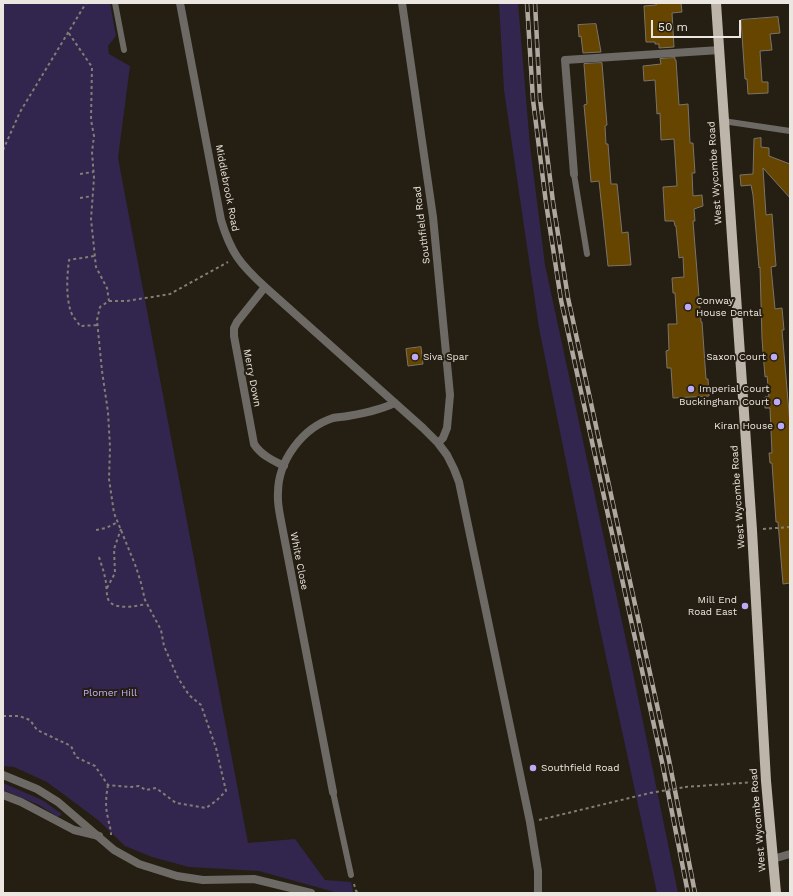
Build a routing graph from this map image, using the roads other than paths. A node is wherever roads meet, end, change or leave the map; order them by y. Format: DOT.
graph roads {
  1 [pos="115,3"];
  2 [pos="180,3"];
  3 [pos="402,3"];
  4 [pos="716,3"];
  5 [pos="124,50"];
  6 [pos="720,50"];
  7 [pos="723,122"];
  8 [pos="790,131"];
  9 [pos="574,174"];
  10 [pos="587,254"];
  11 [pos="265,287"];
  12 [pos="395,403"];
  13 [pos="438,443"];
  14 [pos="284,466"];
  15 [pos="3,775"];
  16 [pos="333,792"];
  17 [pos="3,795"];
  18 [pos="99,836"];
  19 [pos="790,854"];
  20 [pos="773,859"];
  21 [pos="351,875"];
  22 [pos="311,893"];
  23 [pos="538,893"];
  24 [pos="776,893"];
  1 -- 5 [label="lane"];
  2 -- 11 [label="street, Middlebrook Road"];
  3 -- 13 [label="street, Southfield Road"];
  4 -- 6 [label="main road, West Wycombe Road"];
  6 -- 7 [label="main road, West Wycombe Road"];
  6 -- 9 [label="street"];
  7 -- 8 [label="lane"];
  7 -- 20 [label="main road, West Wycombe Road"];
  9 -- 10 [label="lane"];
  11 -- 12 [label="street, Middlebrook Road"];
  11 -- 14 [label="street, Merry Down"];
  12 -- 13 [label="street"];
  12 -- 14 [label="street, White Close"];
  13 -- 23 [label="street"];
  14 -- 16 [label="street, White Close"];
  15 -- 18 [label="street"];
  16 -- 21 [label="lane"];
  17 -- 18 [label="street"];
  18 -- 22 [label="street"];
  19 -- 20 [label="street"];
  20 -- 24 [label="main road, West Wycombe Road"];
}
